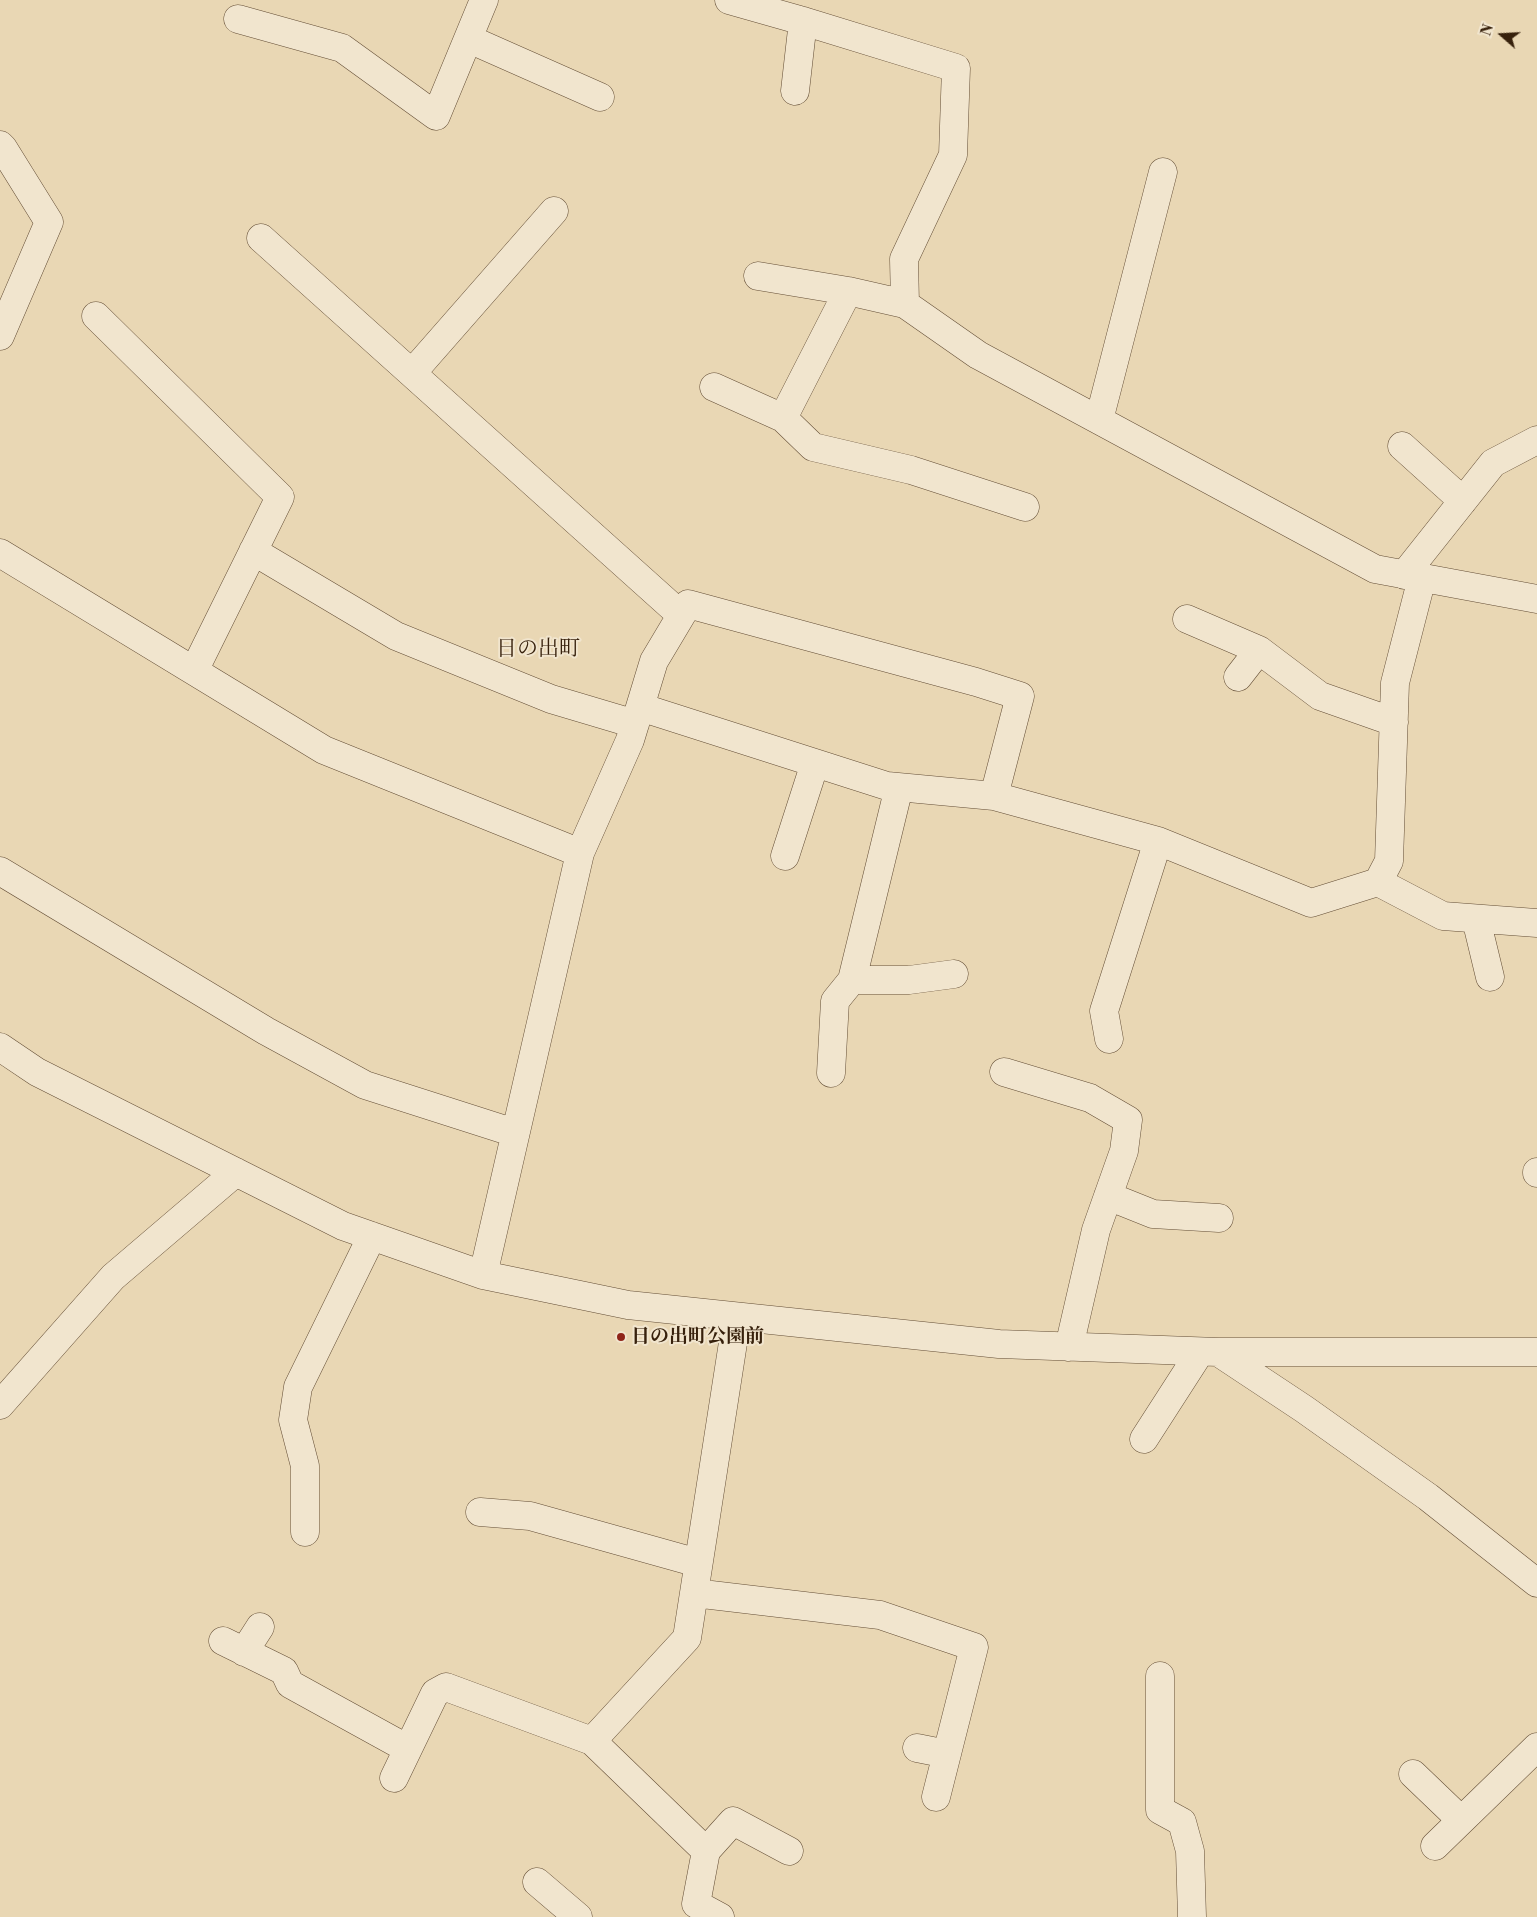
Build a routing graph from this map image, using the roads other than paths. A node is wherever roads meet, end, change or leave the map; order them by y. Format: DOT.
graph roads {
  1 [pos="484,0"];
  2 [pos="729,0"];
  3 [pos="238,19"];
  4 [pos="803,21"];
  5 [pos="470,39"];
  6 [pos="795,92"];
  7 [pos="600,97"];
  8 [pos="0,145"];
  9 [pos="1163,172"];
  10 [pos="554,211"];
  11 [pos="261,238"];
  12 [pos="758,276"];
  13 [pos="848,291"];
  14 [pos="905,304"];
  15 [pos="96,316"];
  16 [pos="0,336"];
  17 [pos="412,373"];
  18 [pos="714,387"];
  19 [pos="783,418"];
  20 [pos="1099,420"];
  21 [pos="1537,440"];
  22 [pos="1402,446"];
  23 [pos="1463,500"];
  24 [pos="1025,507"];
  25 [pos="253,551"];
  26 [pos="0,553"];
  27 [pos="1413,576"];
  28 [pos="1537,599"];
  29 [pos="681,614"];
  30 [pos="1187,619"];
  31 [pos="1259,650"];
  32 [pos="194,671"];
  33 [pos="1238,677"];
  34 [pos="638,716"];
  35 [pos="1394,722"];
  36 [pos="815,763"];
  37 [pos="899,787"];
  38 [pos="994,796"];
  39 [pos="1158,841"];
  40 [pos="580,853"];
  41 [pos="785,856"];
  42 [pos="0,871"];
  43 [pos="1378,882"];
  44 [pos="1476,919"];
  45 [pos="1537,923"];
  46 [pos="954,974"];
  47 [pos="1490,977"];
  48 [pos="852,980"];
  49 [pos="1109,1039"];
  50 [pos="0,1047"];
  51 [pos="1004,1072"];
  52 [pos="831,1073"];
  53 [pos="515,1133"];
  54 [pos="236,1172"];
  55 [pos="1108,1196"];
  56 [pos="1219,1218"];
  57 [pos="372,1236"];
  58 [pos="483,1275"];
  59 [pos="737,1317"];
  60 [pos="1069,1347"];
  61 [pos="1209,1352"];
  62 [pos="1537,1352"];
  63 [pos="0,1405"];
  64 [pos="1144,1438"];
  65 [pos="480,1512"];
  66 [pos="305,1532"];
  67 [pos="698,1564"];
  68 [pos="1537,1583"];
  69 [pos="694,1593"];
  70 [pos="260,1627"];
  71 [pos="1160,1676"];
  72 [pos="592,1741"];
  73 [pos="1537,1747"];
  74 [pos="917,1748"];
  75 [pos="408,1749"];
  76 [pos="947,1754"];
  77 [pos="1413,1774"];
  78 [pos="394,1778"];
  79 [pos="936,1797"];
  80 [pos="1460,1820"];
  81 [pos="1435,1846"];
  82 [pos="706,1851"];
  83 [pos="789,1852"];
  84 [pos="537,1882"];
  85 [pos="578,1917"];
  86 [pos="720,1917"];
  87 [pos="1192,1917"];
  1 -- 5 [label="street"];
  2 -- 4 [label="street"];
  3 -- 5 [label="street"];
  4 -- 6 [label="street"];
  4 -- 14 [label="street"];
  5 -- 7 [label="street"];
  8 -- 16 [label="street"];
  9 -- 20 [label="street"];
  10 -- 17 [label="street"];
  11 -- 17 [label="street"];
  12 -- 13 [label="street"];
  13 -- 14 [label="street"];
  13 -- 19 [label="street"];
  14 -- 20 [label="street"];
  15 -- 25 [label="street"];
  17 -- 29 [label="street"];
  18 -- 19 [label="street"];
  19 -- 24 [label="street"];
  20 -- 27 [label="street"];
  21 -- 23 [label="street"];
  22 -- 23 [label="street"];
  23 -- 27 [label="street"];
  25 -- 32 [label="street"];
  25 -- 34 [label="street"];
  26 -- 32 [label="street"];
  27 -- 28 [label="street"];
  27 -- 35 [label="street"];
  29 -- 34 [label="street"];
  29 -- 38 [label="street"];
  30 -- 31 [label="street"];
  31 -- 33 [label="street"];
  31 -- 35 [label="street"];
  32 -- 40 [label="street"];
  34 -- 36 [label="street"];
  34 -- 40 [label="street"];
  35 -- 43 [label="street"];
  36 -- 37 [label="street"];
  36 -- 41 [label="street"];
  37 -- 38 [label="street"];
  37 -- 48 [label="street"];
  38 -- 39 [label="street"];
  39 -- 43 [label="street"];
  39 -- 49 [label="street"];
  40 -- 53 [label="street"];
  42 -- 53 [label="street"];
  43 -- 44 [label="street"];
  44 -- 45 [label="street"];
  44 -- 47 [label="street"];
  46 -- 48 [label="street"];
  48 -- 52 [label="street"];
  50 -- 54 [label="street"];
  51 -- 55 [label="street"];
  53 -- 58 [label="street"];
  54 -- 57 [label="street"];
  54 -- 63 [label="street"];
  55 -- 56 [label="street"];
  55 -- 60 [label="street"];
  57 -- 58 [label="street"];
  57 -- 66 [label="street"];
  58 -- 59 [label="street"];
  59 -- 60 [label="street"];
  59 -- 67 [label="street"];
  60 -- 61 [label="street"];
  61 -- 62 [label="street"];
  61 -- 64 [label="street"];
  61 -- 68 [label="street"];
  65 -- 67 [label="street"];
  67 -- 69 [label="street"];
  69 -- 72 [label="street"];
  69 -- 76 [label="street"];
  70 -- 75 [label="street"];
  71 -- 87 [label="street"];
  72 -- 75 [label="street"];
  72 -- 82 [label="street"];
  73 -- 80 [label="street"];
  74 -- 76 [label="street"];
  75 -- 78 [label="street"];
  76 -- 79 [label="street"];
  77 -- 80 [label="street"];
  80 -- 81 [label="street"];
  82 -- 83 [label="street"];
  82 -- 86 [label="street"];
  84 -- 85 [label="street"];
}
